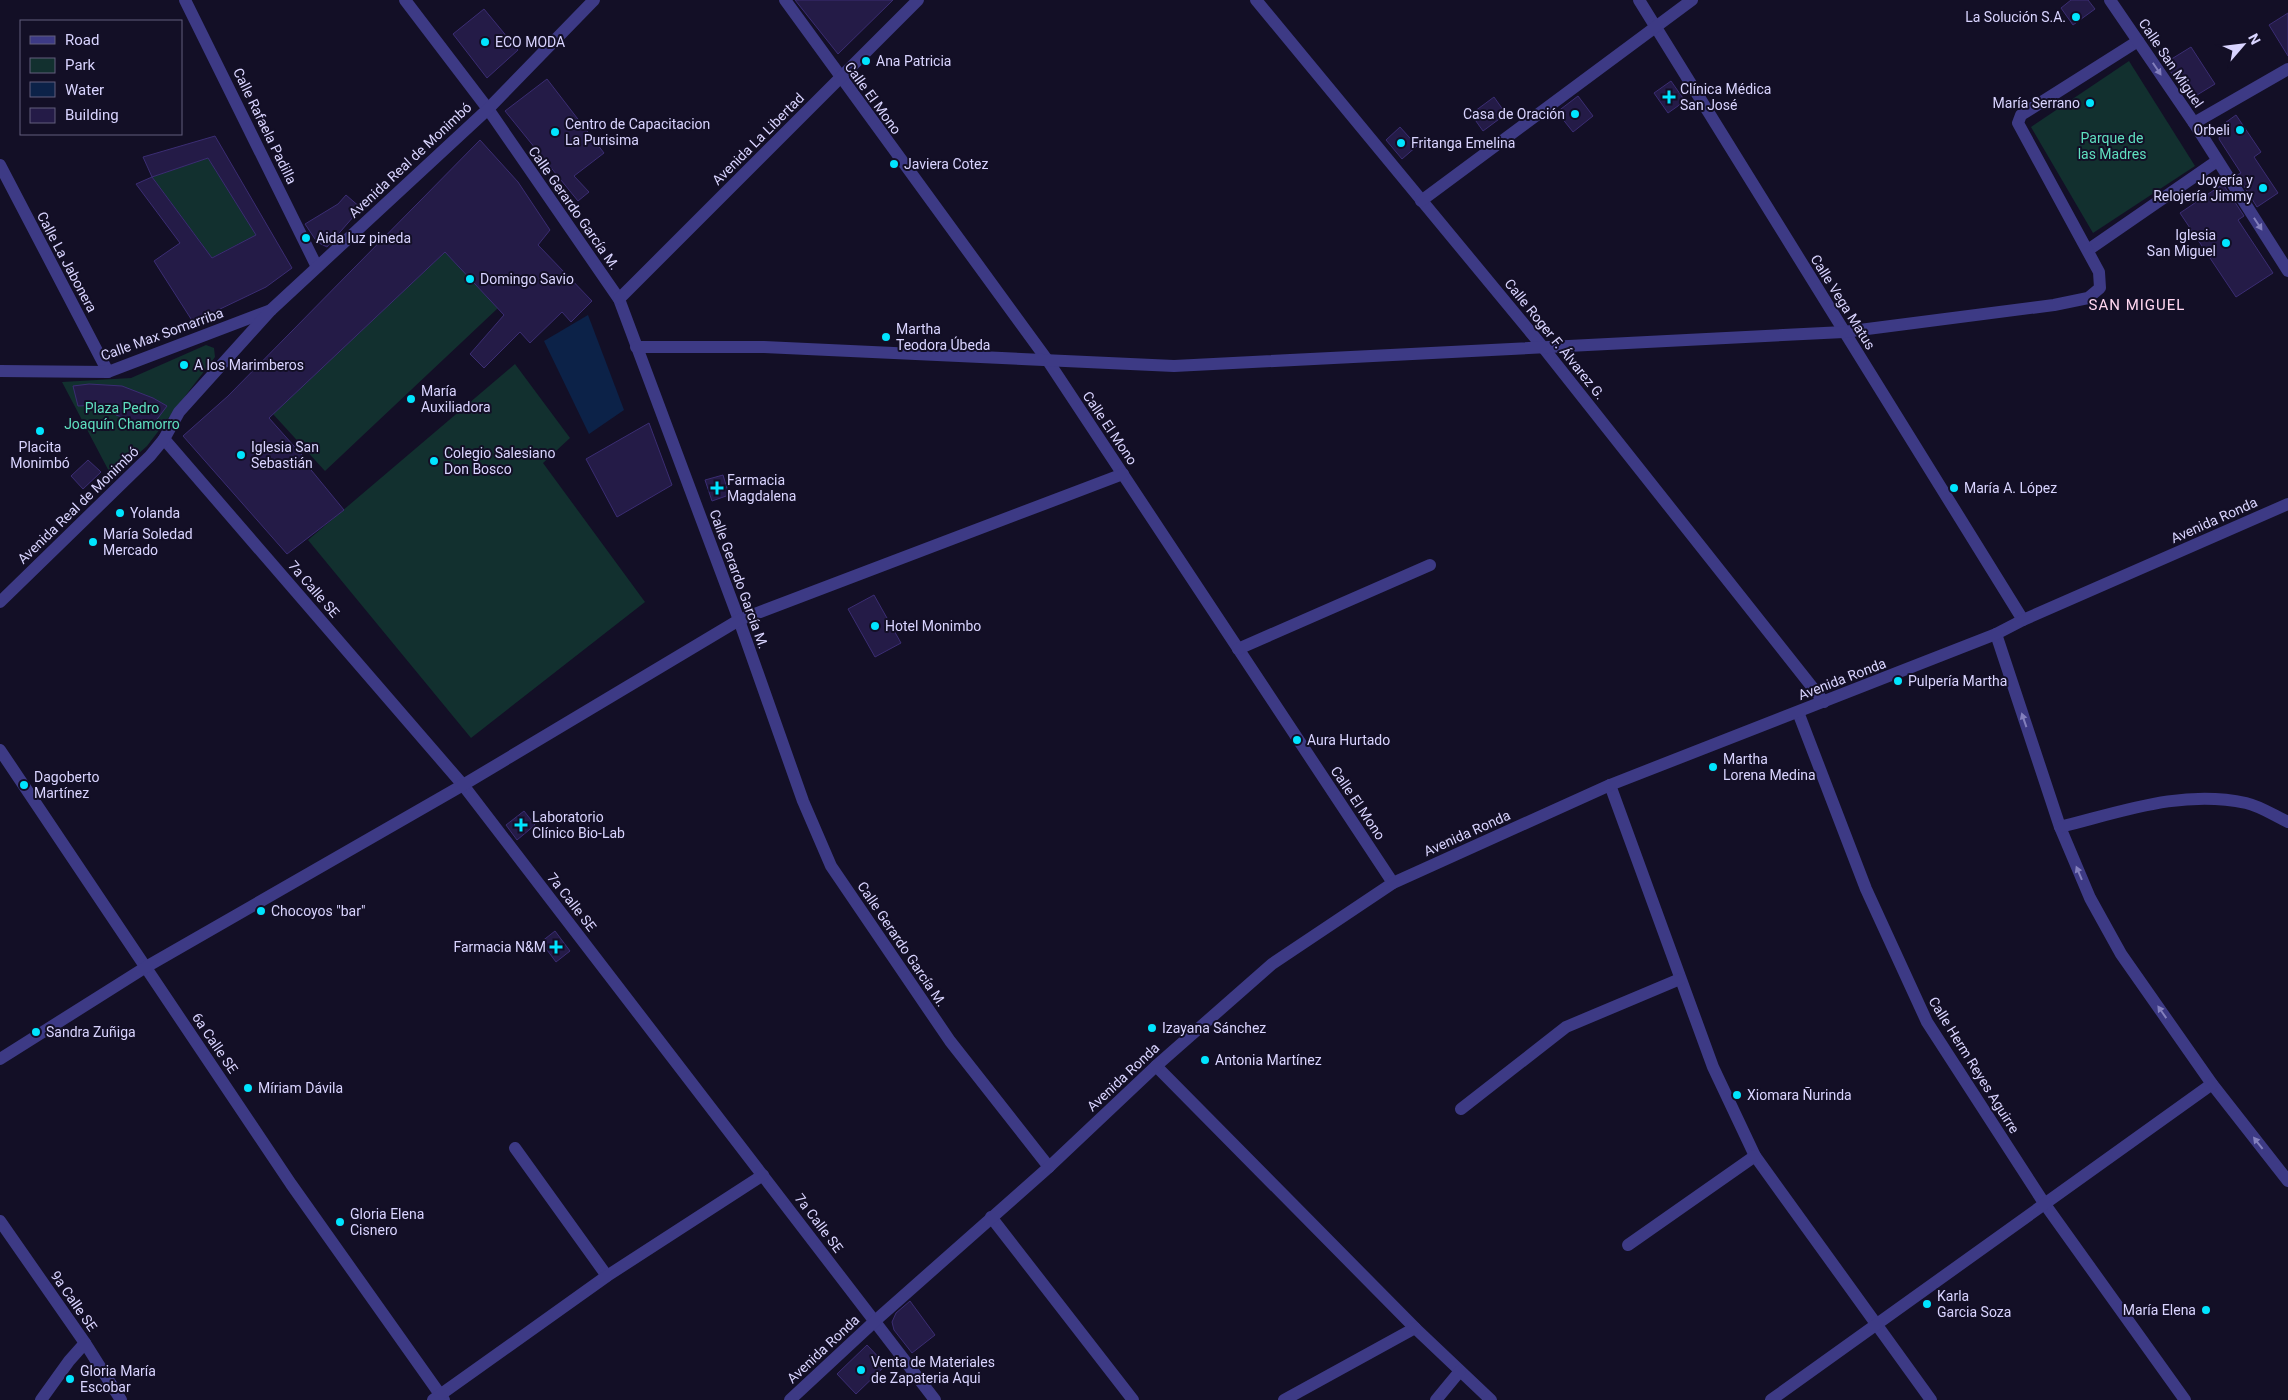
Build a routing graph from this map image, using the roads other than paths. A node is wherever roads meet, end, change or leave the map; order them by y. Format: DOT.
graph roads {
  1 [pos="185,0"];
  2 [pos="405,0"];
  3 [pos="594,0"];
  4 [pos="785,0"];
  5 [pos="918,0"];
  6 [pos="1256,0"];
  7 [pos="1639,0"];
  8 [pos="1692,0"];
  9 [pos="2110,0"];
  10 [pos="1656,29"];
  11 [pos="2138,40"];
  12 [pos="2288,69"];
  13 [pos="841,79"];
  14 [pos="488,109"];
  15 [pos="2194,123"];
  16 [pos="2217,161"];
  17 [pos="0,165"];
  18 [pos="1421,201"];
  19 [pos="2088,250"];
  20 [pos="317,267"];
  21 [pos="2288,271"];
  22 [pos="619,299"];
  23 [pos="271,310"];
  24 [pos="1844,332"];
  25 [pos="1542,346"];
  26 [pos="636,347"];
  27 [pos="1048,361"];
  28 [pos="0,372"];
  29 [pos="108,372"];
  30 [pos="164,439"];
  31 [pos="1123,474"];
  32 [pos="2288,504"];
  33 [pos="1430,565"];
  34 [pos="0,602"];
  35 [pos="739,620"];
  36 [pos="2023,620"];
  37 [pos="1996,634"];
  38 [pos="1238,649"];
  39 [pos="1824,702"];
  40 [pos="1798,712"];
  41 [pos="0,750"];
  42 [pos="463,785"];
  43 [pos="1610,785"];
  44 [pos="2288,822"];
  45 [pos="2060,827"];
  46 [pos="1393,883"];
  47 [pos="146,967"];
  48 [pos="1680,979"];
  49 [pos="0,1059"];
  50 [pos="1156,1066"];
  51 [pos="2212,1084"];
  52 [pos="1461,1109"];
  53 [pos="515,1148"];
  54 [pos="1755,1156"];
  55 [pos="1049,1167"];
  56 [pos="763,1175"];
  57 [pos="2288,1182"];
  58 [pos="2044,1203"];
  59 [pos="992,1217"];
  60 [pos="0,1221"];
  61 [pos="1628,1245"];
  62 [pos="607,1276"];
  63 [pos="875,1321"];
  64 [pos="1876,1325"];
  65 [pos="1415,1328"];
  66 [pos="85,1343"];
  67 [pos="1460,1371"];
  68 [pos="439,1398"];
  69 [pos="41,1400"];
  70 [pos="120,1400"];
  71 [pos="790,1400"];
  72 [pos="935,1400"];
  73 [pos="1133,1400"];
  74 [pos="1284,1400"];
  75 [pos="1436,1400"];
  76 [pos="1491,1400"];
  77 [pos="1771,1400"];
  78 [pos="1932,1400"];
  79 [pos="2185,1400"];
  1 -- 20 [label="street, Calle Rafaela Padilla"];
  2 -- 14 [label="street, Calle Gerardo García M."];
  3 -- 14 [label="street, Avenida Real de Monimbó"];
  4 -- 13 [label="street, Calle El Mono"];
  5 -- 13 [label="street, Avenida La Libertad"];
  6 -- 18 [label="street, Calle Roger F. Álvarez G."];
  7 -- 10 [label="street, Calle Vega Matus"];
  8 -- 10 [label="street"];
  9 -- 11 [label="street, Calle San Miguel"];
  10 -- 18 [label="street"];
  10 -- 24 [label="street, Calle Vega Matus"];
  11 -- 15 [label="street, Calle San Miguel, one-way"];
  11 -- 19 [label="street"];
  12 -- 15 [label="street"];
  13 -- 22 [label="street, Avenida La Libertad"];
  13 -- 27 [label="street, Calle El Mono"];
  14 -- 20 [label="street, Avenida Real de Monimbó"];
  14 -- 22 [label="street, Calle Gerardo García M."];
  15 -- 16 [label="street, Calle San Miguel"];
  16 -- 19 [label="street"];
  16 -- 21 [label="street, Calle San Miguel, one-way"];
  17 -- 29 [label="street, Calle La Jabonera"];
  18 -- 25 [label="street, Calle Roger F. Álvarez G."];
  19 -- 24 [label="street"];
  20 -- 23 [label="street, Avenida Real de Monimbó"];
  22 -- 26 [label="street, Calle Gerardo García M."];
  23 -- 29 [label="street, Calle Max Somarriba"];
  23 -- 30 [label="street, Avenida Real de Monimbó"];
  24 -- 25 [label="street"];
  24 -- 36 [label="street, Calle Vega Matus"];
  25 -- 27 [label="street"];
  25 -- 39 [label="street, Calle Roger F. Álvarez G."];
  26 -- 27 [label="street"];
  26 -- 35 [label="street, Calle Gerardo García M."];
  27 -- 31 [label="street, Calle El Mono"];
  28 -- 29 [label="street, Calle Max Somarriba"];
  30 -- 34 [label="street, Avenida Real de Monimbó"];
  30 -- 42 [label="street, 7a Calle SE"];
  31 -- 35 [label="street"];
  31 -- 38 [label="street, Calle El Mono"];
  32 -- 36 [label="street, Avenida Ronda"];
  33 -- 38 [label="street"];
  35 -- 42 [label="street"];
  35 -- 55 [label="street, Calle Gerardo García M."];
  36 -- 37 [label="street, Avenida Ronda"];
  37 -- 39 [label="street, Avenida Ronda"];
  45 -- 37 [label="street, one-way"];
  38 -- 46 [label="street, Calle El Mono"];
  39 -- 40 [label="street, Avenida Ronda"];
  40 -- 43 [label="street, Avenida Ronda"];
  40 -- 58 [label="street, Calle Herm Reyes Aguirre"];
  41 -- 47 [label="street, 6a Calle SE"];
  42 -- 47 [label="street"];
  42 -- 56 [label="street, 7a Calle SE"];
  43 -- 46 [label="street, Avenida Ronda"];
  43 -- 48 [label="street"];
  44 -- 45 [label="street"];
  51 -- 45 [label="street, one-way"];
  46 -- 50 [label="street, Avenida Ronda"];
  47 -- 49 [label="street"];
  47 -- 68 [label="street, 6a Calle SE"];
  48 -- 52 [label="street"];
  48 -- 54 [label="street"];
  50 -- 55 [label="street, Avenida Ronda"];
  50 -- 65 [label="street"];
  57 -- 51 [label="street, one-way"];
  51 -- 58 [label="street"];
  53 -- 62 [label="street"];
  54 -- 61 [label="street"];
  54 -- 64 [label="street"];
  55 -- 59 [label="street, Avenida Ronda"];
  56 -- 62 [label="street"];
  56 -- 63 [label="street, 7a Calle SE"];
  58 -- 64 [label="street"];
  58 -- 79 [label="street, Calle Herm Reyes Aguirre"];
  59 -- 63 [label="street, Avenida Ronda"];
  59 -- 73 [label="street"];
  60 -- 66 [label="street, 9a Calle SE"];
  62 -- 68 [label="street"];
  63 -- 71 [label="street, Avenida Ronda"];
  63 -- 72 [label="street, 7a Calle SE"];
  64 -- 77 [label="street"];
  64 -- 78 [label="street"];
  65 -- 67 [label="street"];
  65 -- 74 [label="street"];
  66 -- 69 [label="street"];
  66 -- 70 [label="street, 9a Calle SE"];
  67 -- 75 [label="street"];
  67 -- 76 [label="street"];
}
